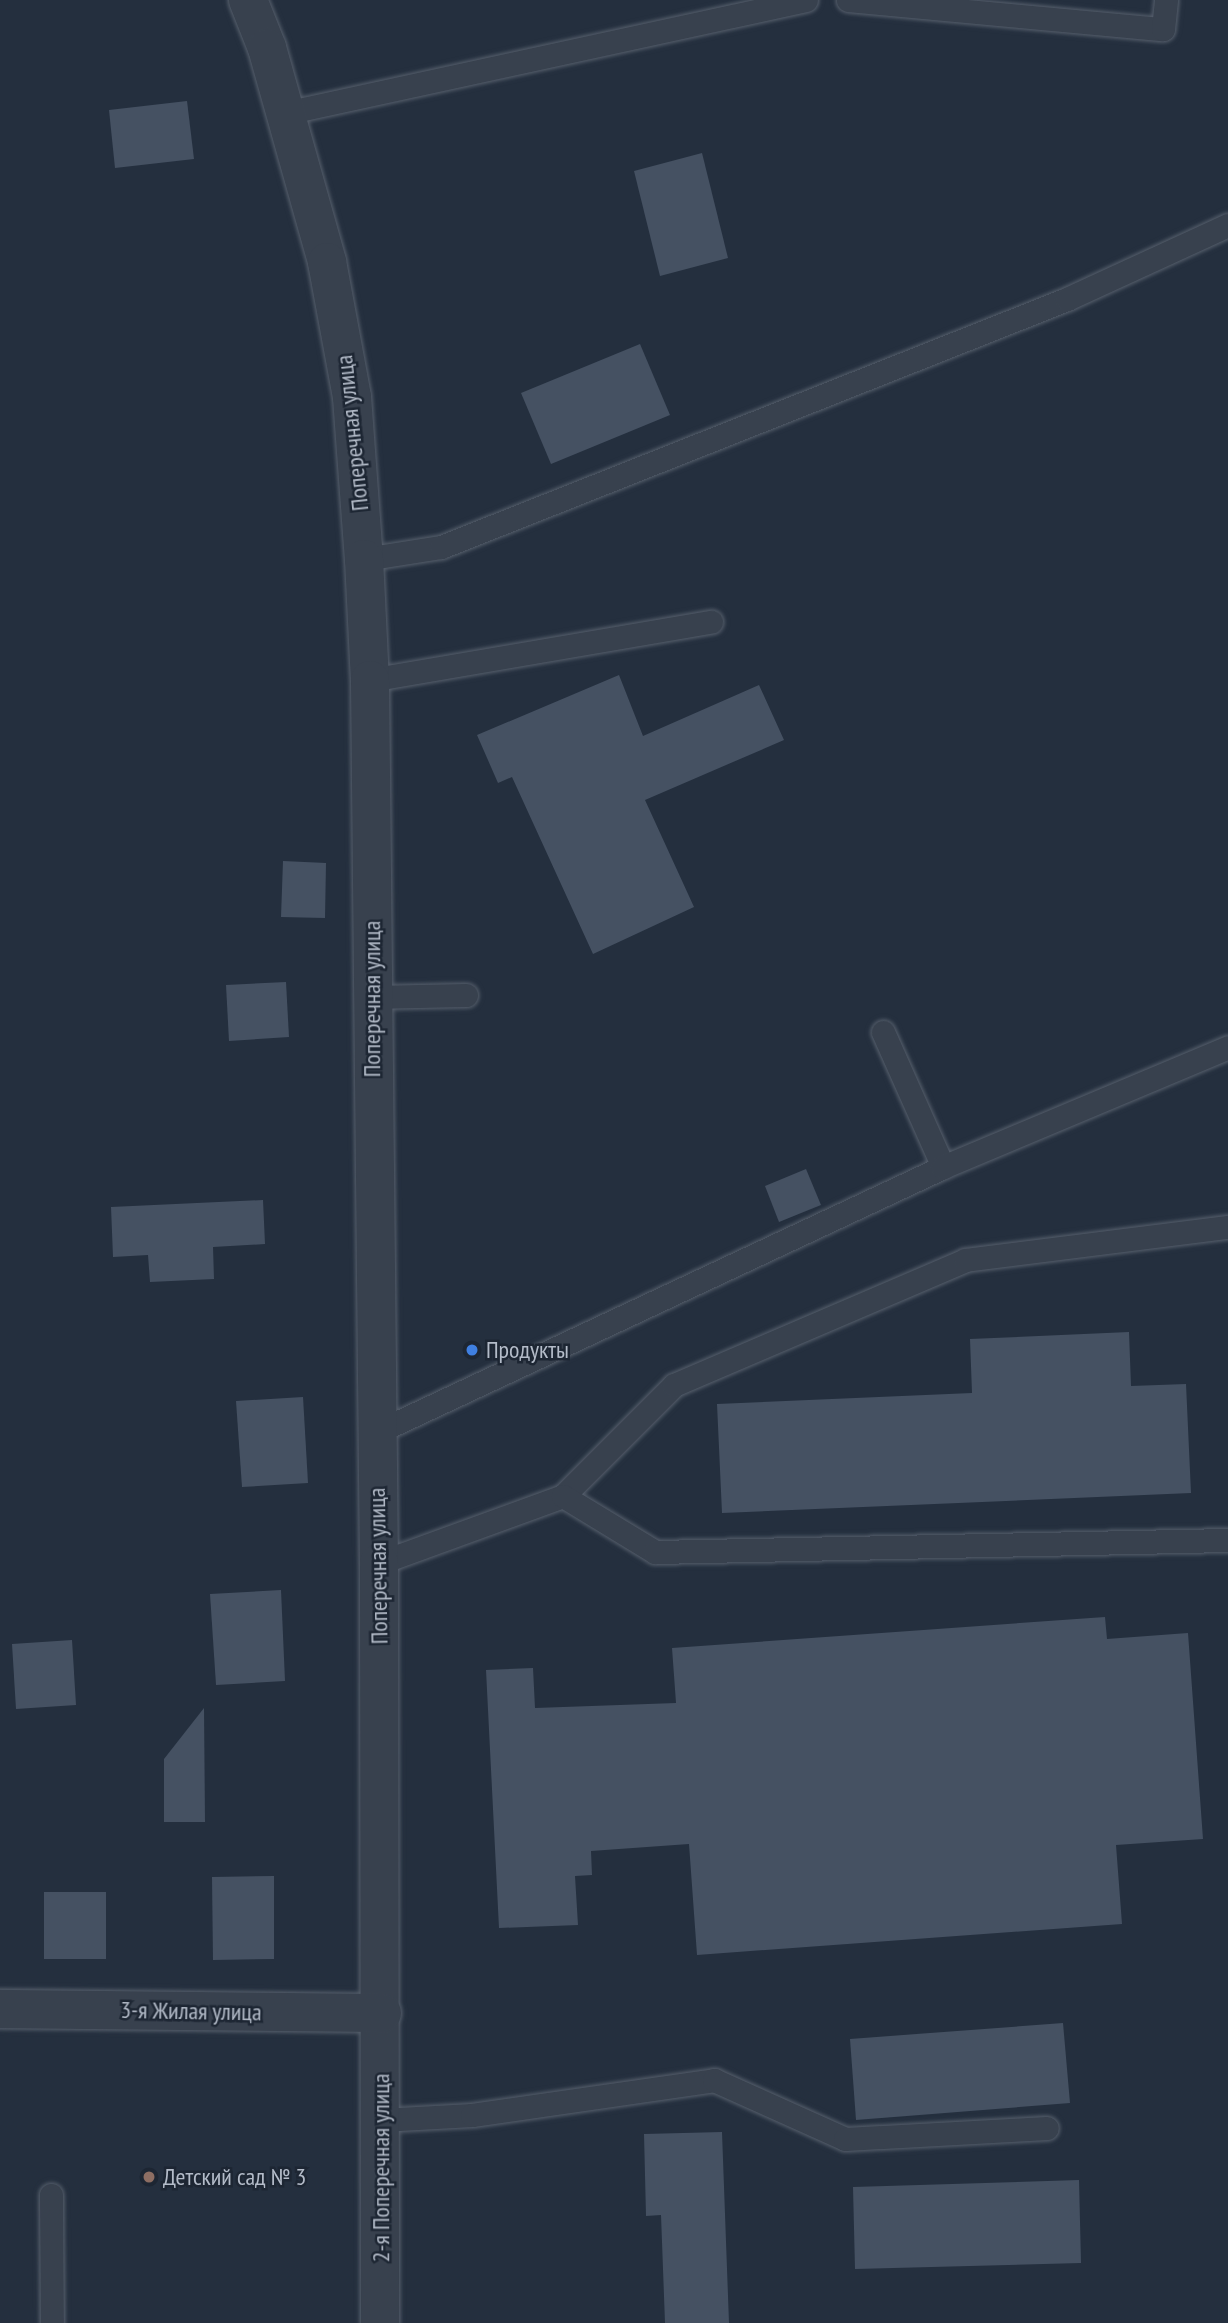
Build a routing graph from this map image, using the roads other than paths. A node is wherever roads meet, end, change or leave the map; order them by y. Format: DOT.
graph roads {
  1 [pos="248,0"];
  2 [pos="806,0"];
  3 [pos="848,0"];
  4 [pos="1166,0"];
  5 [pos="285,113"];
  6 [pos="1228,225"];
  7 [pos="363,559"];
  8 [pos="711,622"];
  9 [pos="370,680"];
  10 [pos="466,995"];
  11 [pos="372,997"];
  12 [pos="883,1032"];
  13 [pos="1228,1047"];
  14 [pos="943,1167"];
  15 [pos="1228,1227"];
  16 [pos="375,1433"];
  17 [pos="563,1496"];
  18 [pos="1228,1539"];
  19 [pos="379,1563"];
  20 [pos="0,2009"];
  21 [pos="382,2013"];
  22 [pos="382,2120"];
  23 [pos="1047,2128"];
  24 [pos="51,2195"];
  25 [pos="52,2323"];
  26 [pos="380,2323"];
  1 -- 5 [label="street, Поперечная улица"];
  2 -- 5 [label="lane"];
  3 -- 4 [label="lane"];
  5 -- 7 [label="street, Поперечная улица"];
  6 -- 7 [label="lane"];
  7 -- 9 [label="street, Поперечная улица"];
  8 -- 9 [label="lane"];
  9 -- 11 [label="street, Поперечная улица"];
  10 -- 11 [label="lane"];
  11 -- 16 [label="street, Поперечная улица"];
  12 -- 14 [label="lane"];
  13 -- 14 [label="lane"];
  14 -- 16 [label="lane"];
  15 -- 17 [label="lane"];
  16 -- 19 [label="street, Поперечная улица"];
  17 -- 18 [label="lane"];
  17 -- 19 [label="lane"];
  19 -- 21 [label="street, Поперечная улица"];
  20 -- 21 [label="street, 3-я Жилая улица"];
  21 -- 22 [label="street, 2-я Поперечная улица"];
  22 -- 23 [label="lane"];
  22 -- 26 [label="street, 2-я Поперечная улица"];
  24 -- 25 [label="lane"];
}
